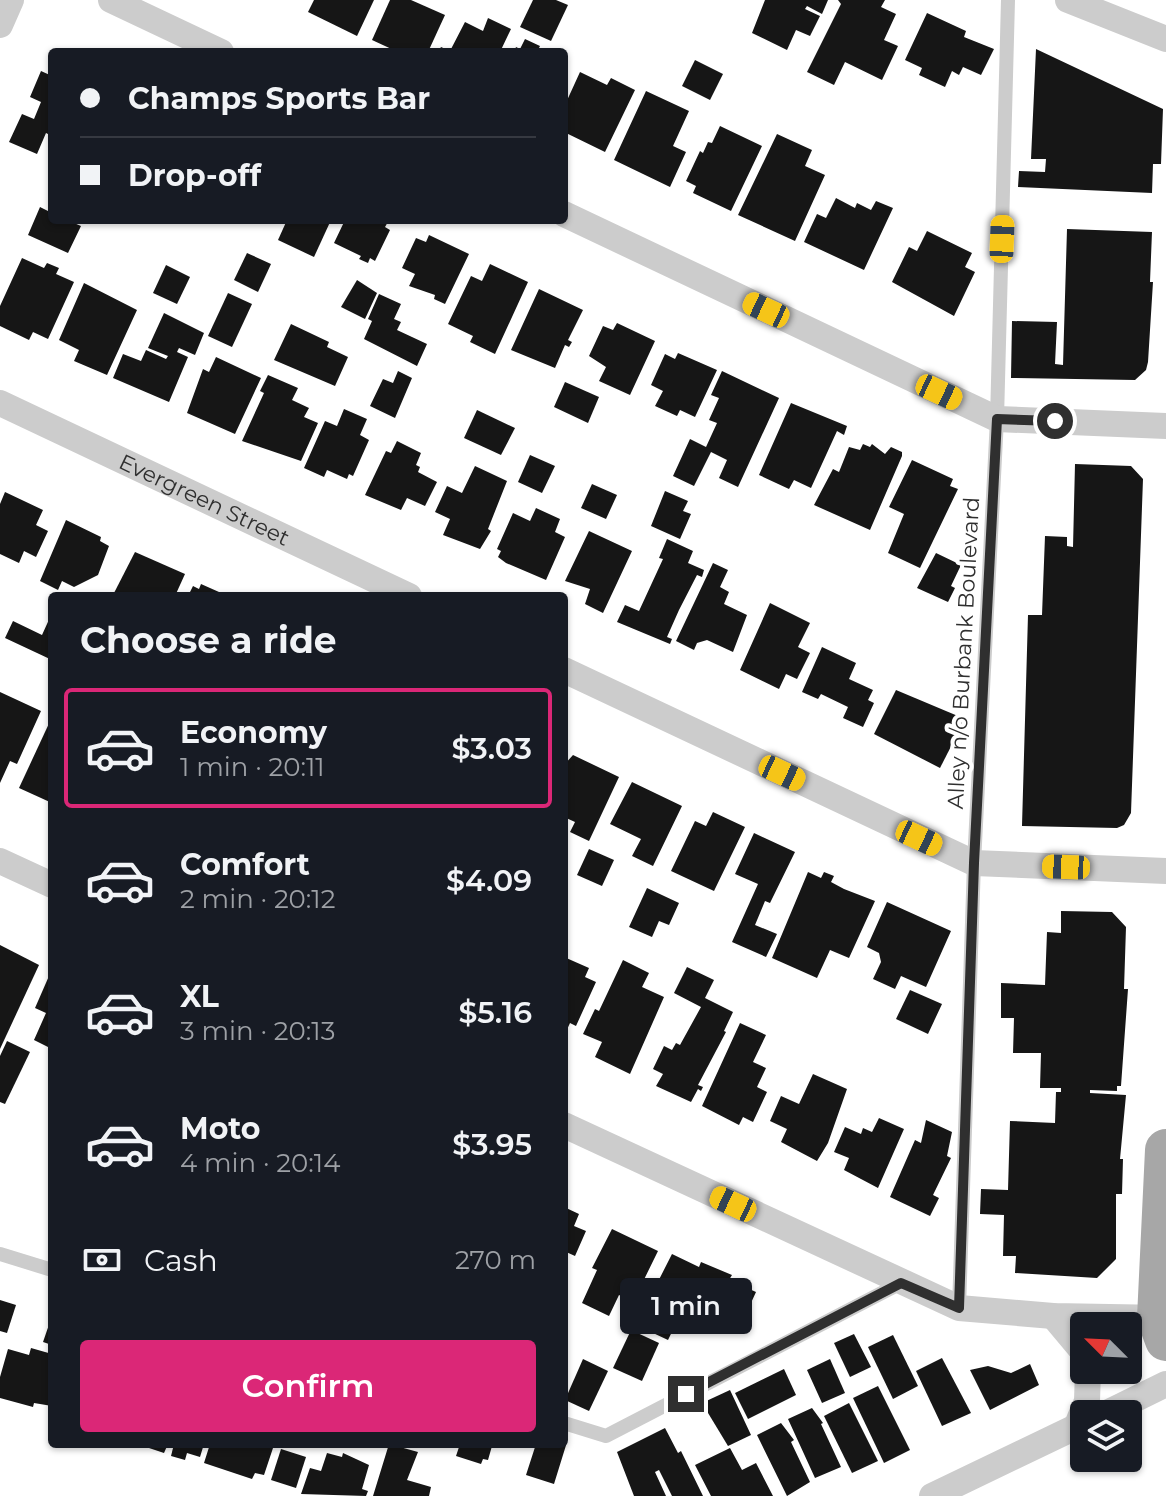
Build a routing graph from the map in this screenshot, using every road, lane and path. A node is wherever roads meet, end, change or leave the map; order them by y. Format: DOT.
graph roads {
  1 [pos="11,0"];
  2 [pos="111,0"];
  3 [pos="1008,0"];
  4 [pos="1068,0"];
  5 [pos="0,25"];
  6 [pos="1166,39"];
  7 [pos="213,48"];
  8 [pos="568,216"];
  9 [pos="0,403"];
  10 [pos="997,419"];
  11 [pos="1166,426"];
  12 [pos="401,592"];
  13 [pos="568,672"];
  14 [pos="0,861"];
  15 [pos="974,863"];
  16 [pos="1166,871"];
  17 [pos="48,883"];
  18 [pos="568,1127"];
  19 [pos="1166,1150"];
  20 [pos="0,1254"];
  21 [pos="48,1269"];
  22 [pos="901,1283"];
  23 [pos="959,1308"];
  24 [pos="1053,1316"];
  25 [pos="1163,1326"];
  26 [pos="1070,1336"];
  27 [pos="1166,1384"];
  28 [pos="1133,1400"];
  29 [pos="568,1424"];
  30 [pos="1070,1429"];
  31 [pos="932,1496"];
  1 -- 5 [label="street"];
  2 -- 7 [label="street"];
  3 -- 10 [label="lane, Alley n/o Burbank Boulevard"];
  4 -- 6 [label="street"];
  8 -- 10 [label="street"];
  9 -- 12 [label="street, Evergreen Street"];
  10 -- 11 [label="street"];
  10 -- 15 [label="lane, Alley n/o Burbank Boulevard"];
  13 -- 15 [label="street"];
  14 -- 17 [label="street"];
  15 -- 16 [label="street"];
  15 -- 23 [label="lane, Alley n/o Burbank Boulevard"];
  18 -- 22 [label="street"];
  19 -- 25 [label="main road"];
  20 -- 21 [label="lane"];
  22 -- 23 [label="street"];
  22 -- 29 [label="lane"];
  23 -- 24 [label="street"];
  24 -- 25 [label="street"];
  24 -- 26 [label="street"];
  27 -- 28 [label="street"];
  30 -- 31 [label="street"];
}
